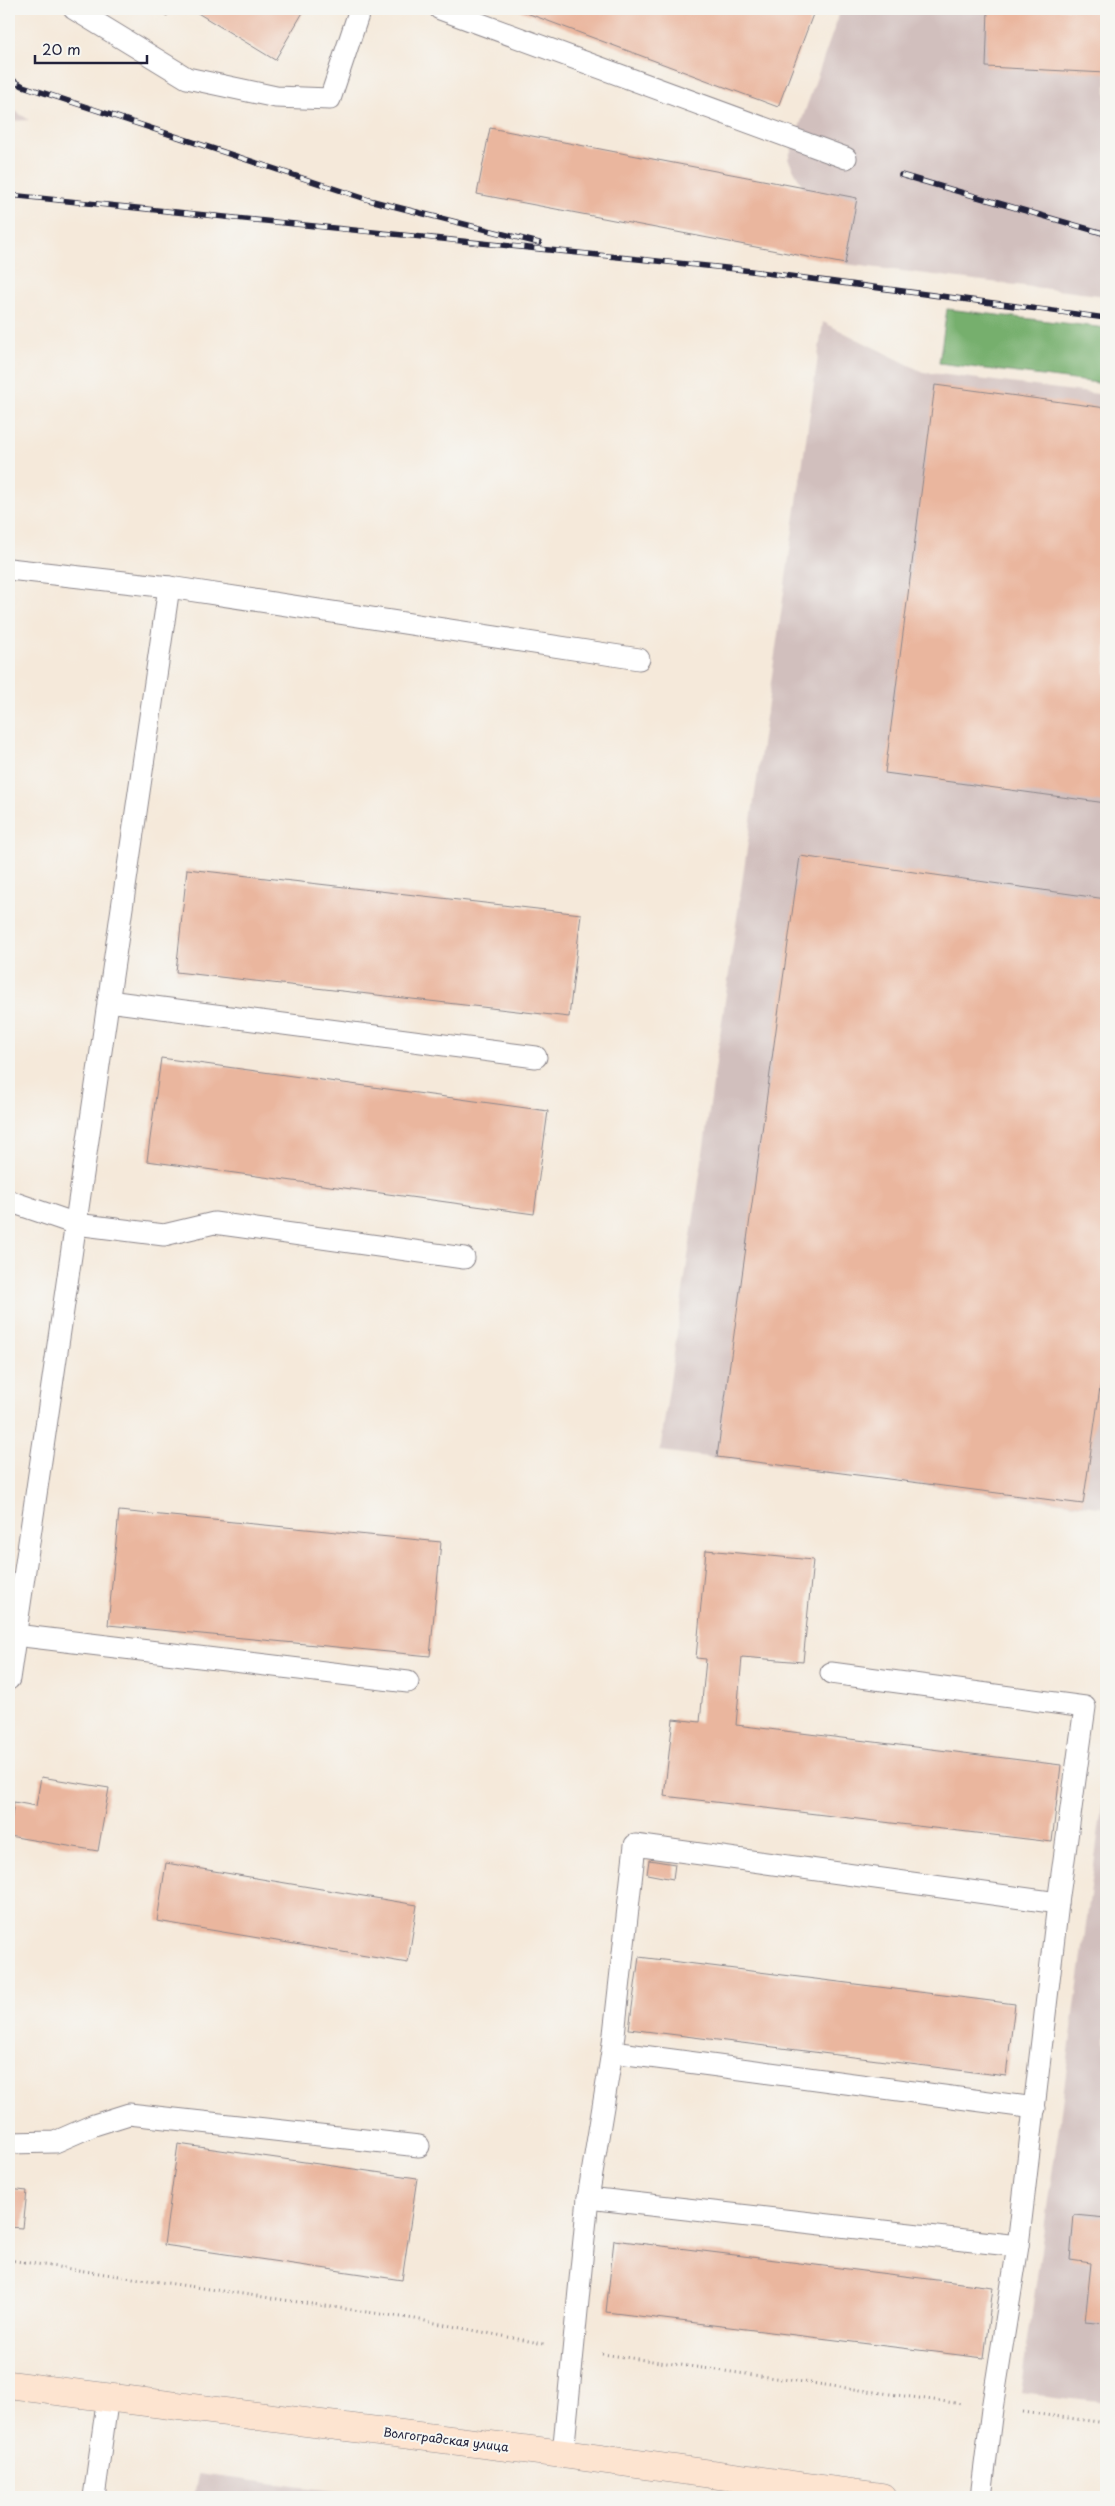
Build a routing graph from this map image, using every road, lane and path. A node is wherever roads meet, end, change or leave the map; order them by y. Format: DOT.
graph roads {
  1 [pos="74,9"];
  2 [pos="360,9"];
  3 [pos="440,9"];
  4 [pos="846,158"];
  5 [pos="9,569"];
  6 [pos="169,587"];
  7 [pos="639,658"];
  8 [pos="108,1001"];
  9 [pos="536,1057"];
  10 [pos="9,1201"];
  11 [pos="76,1224"];
  12 [pos="464,1258"];
  13 [pos="15,1634"];
  14 [pos="831,1673"];
  15 [pos="9,1679"];
  16 [pos="408,1682"];
  17 [pos="1058,1903"];
  18 [pos="612,2052"];
  19 [pos="1035,2108"];
  20 [pos="9,2143"];
  21 [pos="419,2146"];
  22 [pos="588,2198"];
  23 [pos="1018,2246"];
  24 [pos="9,2385"];
  25 [pos="108,2396"];
  26 [pos="563,2454"];
  27 [pos="94,2497"];
  28 [pos="882,2497"];
  29 [pos="981,2497"];
  1 -- 2 [label="lane"];
  3 -- 4 [label="lane"];
  5 -- 6 [label="lane"];
  6 -- 7 [label="lane"];
  6 -- 8 [label="lane"];
  8 -- 9 [label="lane"];
  8 -- 11 [label="lane"];
  10 -- 11 [label="lane"];
  11 -- 12 [label="lane"];
  11 -- 13 [label="lane"];
  13 -- 15 [label="lane"];
  13 -- 16 [label="lane"];
  14 -- 17 [label="lane"];
  17 -- 18 [label="lane"];
  17 -- 19 [label="lane"];
  18 -- 19 [label="lane"];
  18 -- 22 [label="lane"];
  19 -- 23 [label="lane"];
  20 -- 21 [label="lane"];
  22 -- 23 [label="lane"];
  22 -- 26 [label="lane"];
  23 -- 29 [label="lane"];
  24 -- 25 [label="main road, Волгоградская улица"];
  25 -- 26 [label="main road, Волгоградская улица"];
  25 -- 27 [label="lane"];
  26 -- 28 [label="main road, Волгоградская улица"];
}
